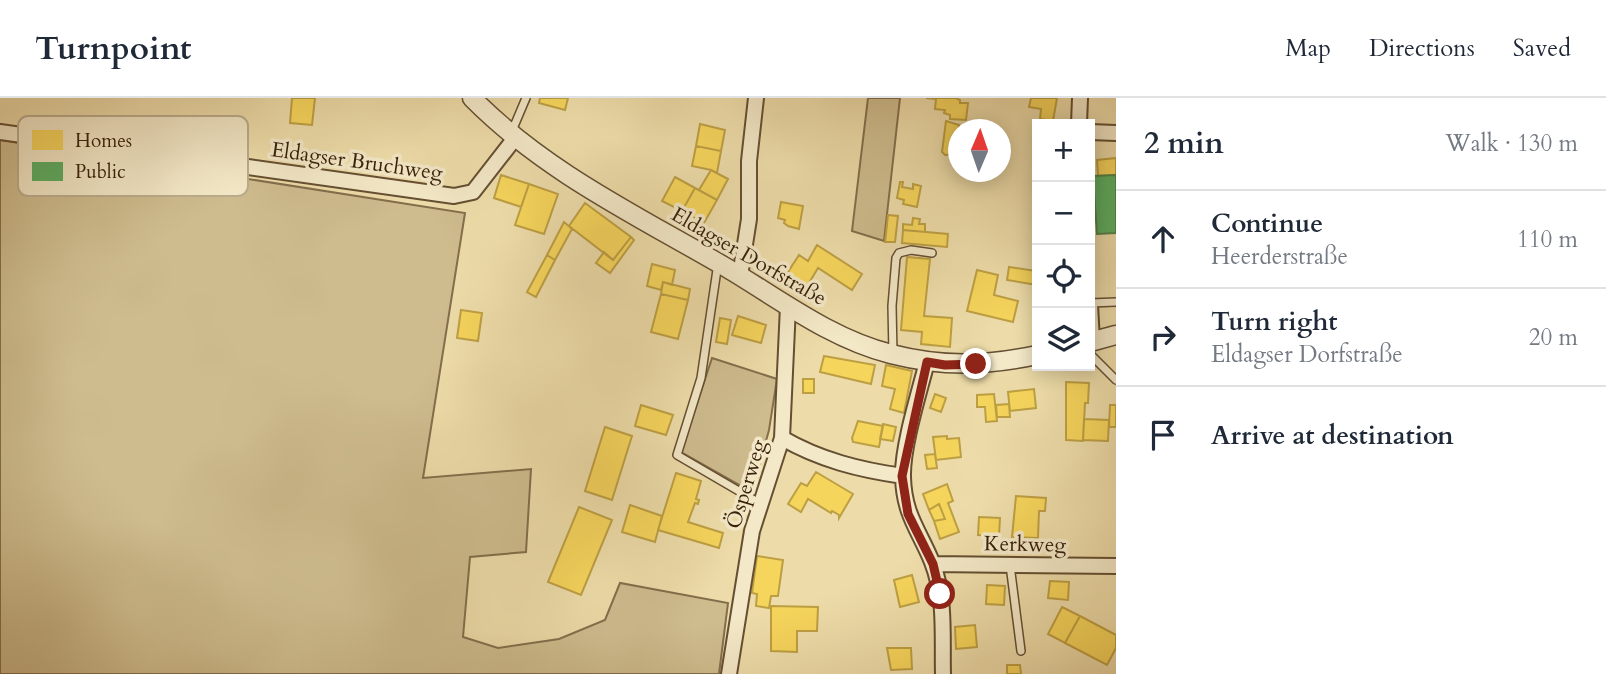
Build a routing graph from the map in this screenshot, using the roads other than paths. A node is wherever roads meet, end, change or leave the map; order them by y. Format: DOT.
graph roads {
  1 [pos="472,98"];
  2 [pos="526,98"];
  3 [pos="755,98"];
  4 [pos="1080,98"];
  5 [pos="1079,119"];
  6 [pos="0,132"];
  7 [pos="1095,132"];
  8 [pos="1116,133"];
  9 [pos="18,135"];
  10 [pos="513,137"];
  11 [pos="248,167"];
  12 [pos="932,253"];
  13 [pos="718,263"];
  14 [pos="740,276"];
  15 [pos="1116,302"];
  16 [pos="1095,304"];
  17 [pos="788,306"];
  18 [pos="1116,335"];
  19 [pos="1095,344"];
  20 [pos="1095,351"];
  21 [pos="893,355"];
  22 [pos="1032,356"];
  23 [pos="927,362"];
  24 [pos="1116,380"];
  25 [pos="782,438"];
  26 [pos="902,476"];
  27 [pos="761,504"];
  28 [pos="933,564"];
  29 [pos="1010,564"];
  30 [pos="1116,566"];
  31 [pos="1021,651"];
  32 [pos="729,674"];
  33 [pos="943,674"];
  1 -- 10 [label="street, Eldagser Dorfstraße"];
  2 -- 10 [label="lane"];
  3 -- 14 [label="street"];
  4 -- 5 [label="street"];
  6 -- 9 [label="street, Eldagser Bruchweg"];
  7 -- 8 [label="street"];
  10 -- 11 [label="street, Eldagser Bruchweg"];
  10 -- 13 [label="street, Eldagser Dorfstraße"];
  12 -- 21 [label="lane"];
  13 -- 14 [label="street, Eldagser Dorfstraße"];
  13 -- 27 [label="lane"];
  14 -- 17 [label="street, Eldagser Dorfstraße"];
  15 -- 16 [label="lane"];
  17 -- 21 [label="street, Eldagser Dorfstraße"];
  17 -- 25 [label="street, Ösperweg"];
  18 -- 19 [label="street"];
  20 -- 24 [label="lane"];
  21 -- 23 [label="street, Eldagser Dorfstraße"];
  22 -- 23 [label="street, Eldagser Dorfstraße"];
  23 -- 26 [label="street"];
  25 -- 26 [label="street"];
  25 -- 27 [label="street, Ösperweg"];
  26 -- 28 [label="street"];
  27 -- 32 [label="street, Ösperweg"];
  28 -- 29 [label="street, Kerkweg"];
  28 -- 33 [label="street"];
  29 -- 30 [label="street, Kerkweg"];
  29 -- 31 [label="lane"];
}
